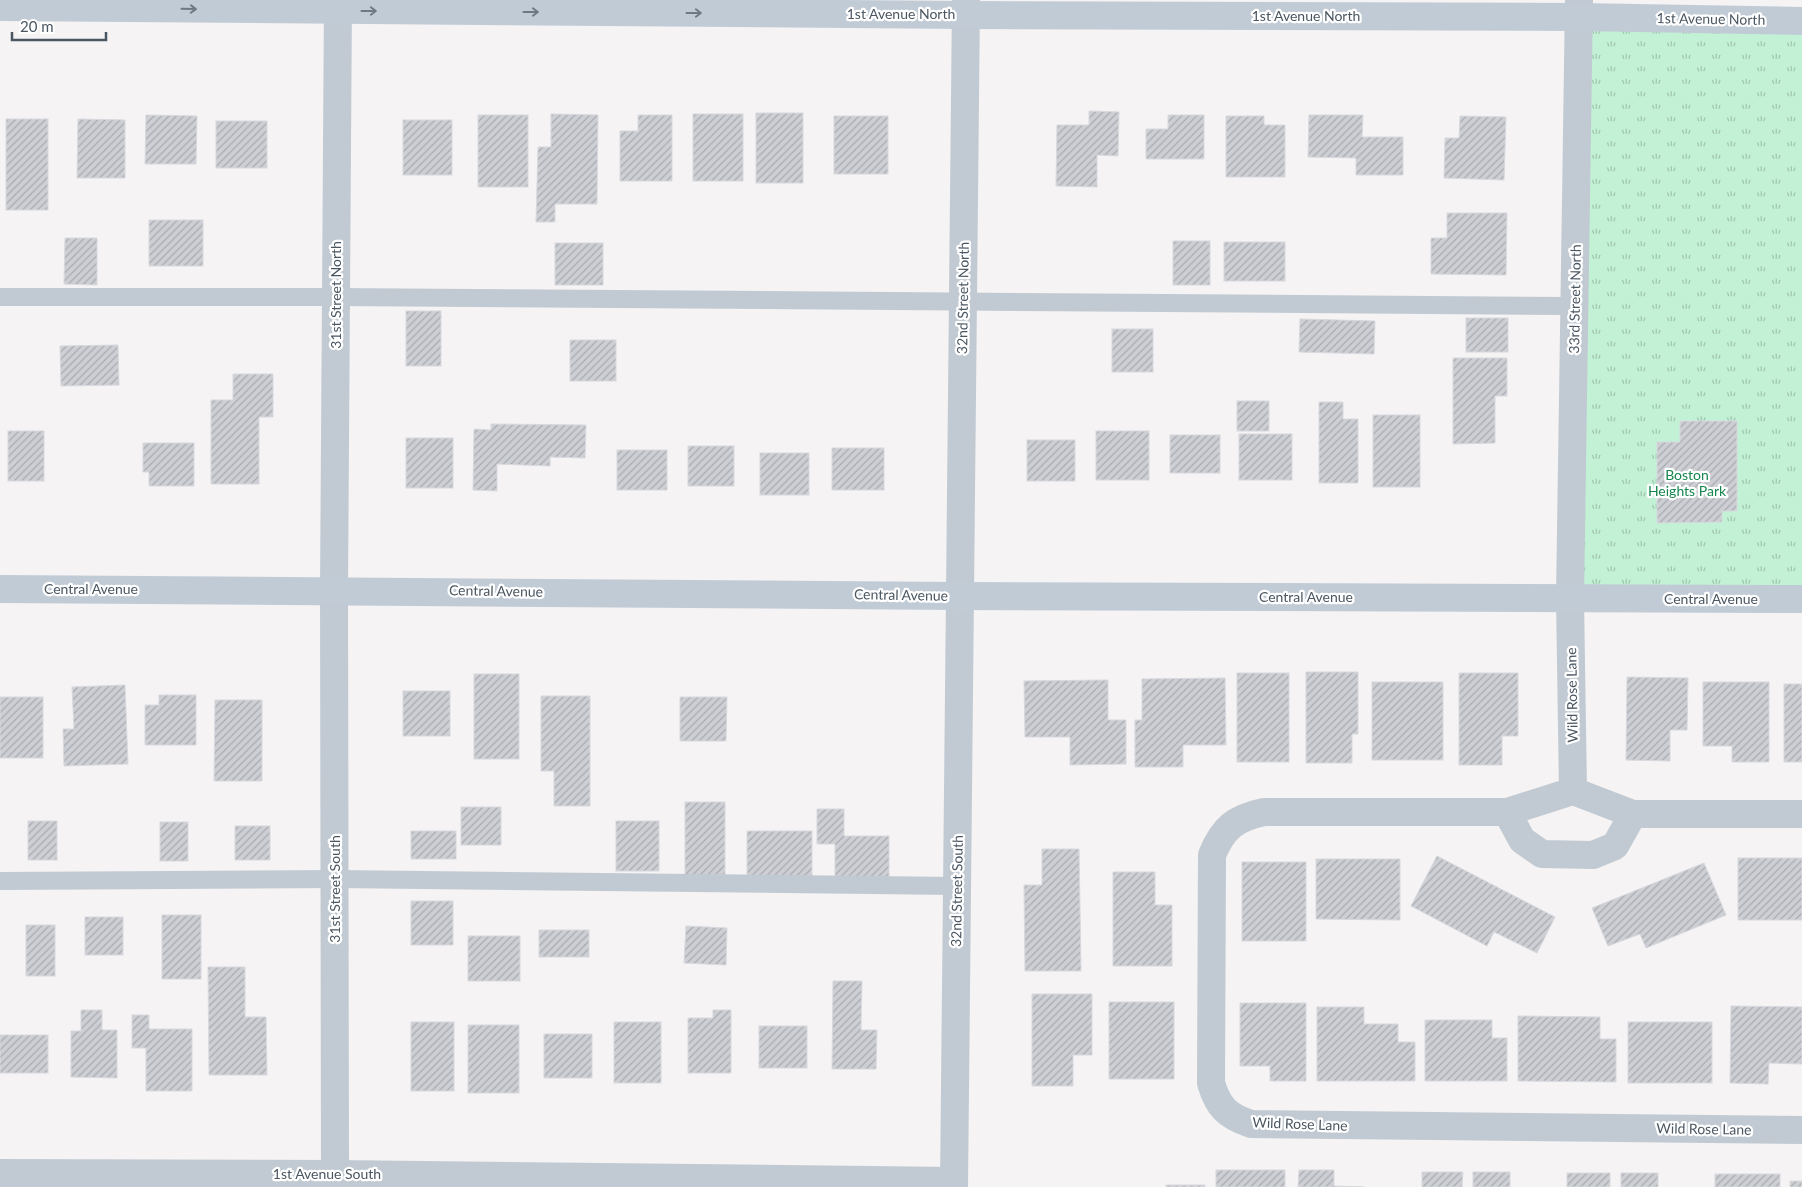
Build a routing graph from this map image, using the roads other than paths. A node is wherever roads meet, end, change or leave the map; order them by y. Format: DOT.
graph roads {
  1 [pos="338,5"];
  2 [pos="966,7"];
  3 [pos="0,8"];
  4 [pos="1579,8"];
  5 [pos="1802,21"];
  6 [pos="336,297"];
  7 [pos="0,298"];
  8 [pos="963,303"];
  9 [pos="1575,306"];
  10 [pos="0,588"];
  11 [pos="334,590"];
  12 [pos="959,596"];
  13 [pos="1570,598"];
  14 [pos="1802,600"];
  15 [pos="1572,791"];
  16 [pos="1507,812"];
  17 [pos="1633,814"];
  18 [pos="1802,814"];
  19 [pos="335,879"];
  20 [pos="0,880"];
  21 [pos="957,886"];
  22 [pos="1802,1130"];
  23 [pos="0,1173"];
  24 [pos="334,1180"];
  25 [pos="954,1184"];
  1 -- 2 [label="main road, 1st Avenue North, one-way"];
  3 -- 1 [label="main road, 1st Avenue North, one-way"];
  1 -- 6 [label="street, 31st Street North"];
  2 -- 4 [label="main road, 1st Avenue North"];
  2 -- 8 [label="street, 32nd Street North"];
  4 -- 5 [label="main road, 1st Avenue North"];
  4 -- 9 [label="street, 33rd Street North"];
  6 -- 7 [label="lane"];
  6 -- 8 [label="lane"];
  6 -- 11 [label="street, 31st Street North"];
  8 -- 9 [label="lane"];
  8 -- 12 [label="street, 32nd Street North"];
  9 -- 13 [label="street, 33rd Street North"];
  10 -- 11 [label="main road, Central Avenue"];
  11 -- 12 [label="main road, Central Avenue"];
  11 -- 19 [label="street, 31st Street South"];
  12 -- 13 [label="main road, Central Avenue"];
  12 -- 21 [label="street, 32nd Street South"];
  13 -- 14 [label="main road, Central Avenue"];
  13 -- 15 [label="street, Wild Rose Lane"];
  15 -- 16 [label="street, Wild Rose Lane"];
  15 -- 17 [label="street"];
  16 -- 17 [label="street"];
  16 -- 22 [label="street, Wild Rose Lane"];
  17 -- 18 [label="street"];
  19 -- 20 [label="lane"];
  19 -- 21 [label="lane"];
  19 -- 24 [label="street, 31st Street South"];
  21 -- 25 [label="street, 32nd Street South"];
  23 -- 24 [label="street, 1st Avenue South"];
  24 -- 25 [label="street, 1st Avenue South"];
}
